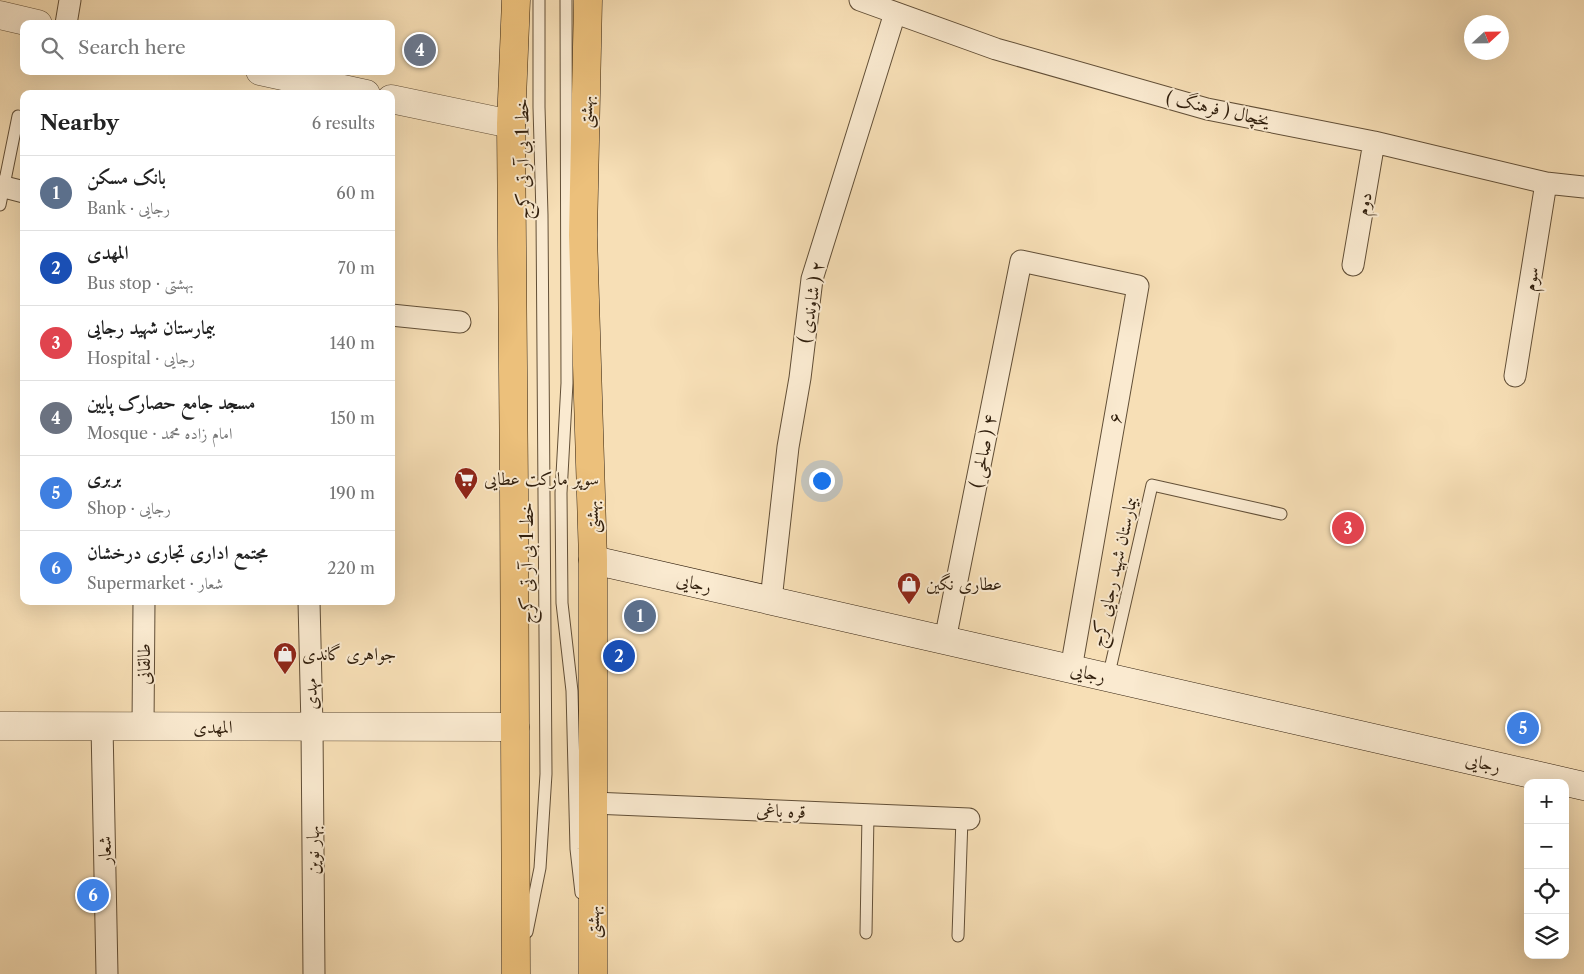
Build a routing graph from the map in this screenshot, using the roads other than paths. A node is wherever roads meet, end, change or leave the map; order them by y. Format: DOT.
graph roads {
  1 [pos="70,0"];
  2 [pos="516,0"];
  3 [pos="539,0"];
  4 [pos="566,0"];
  5 [pos="588,0"];
  6 [pos="860,0"];
  7 [pos="895,13"];
  8 [pos="0,15"];
  9 [pos="21,20"];
  10 [pos="67,20"];
  11 [pos="278,75"];
  12 [pos="348,90"];
  13 [pos="395,100"];
  14 [pos="18,116"];
  15 [pos="511,124"];
  16 [pos="1374,142"];
  17 [pos="1546,182"];
  18 [pos="1584,186"];
  19 [pos="7,192"];
  20 [pos="1021,261"];
  21 [pos="1353,265"];
  22 [pos="395,316"];
  23 [pos="460,322"];
  24 [pos="1515,376"];
  25 [pos="1281,514"];
  26 [pos="593,560"];
  27 [pos="771,600"];
  28 [pos="144,605"];
  29 [pos="309,605"];
  30 [pos="945,640"];
  31 [pos="1071,669"];
  32 [pos="1108,678"];
  33 [pos="0,726"];
  34 [pos="102,726"];
  35 [pos="144,726"];
  36 [pos="312,727"];
  37 [pos="515,727"];
  38 [pos="1584,786"];
  39 [pos="593,803"];
  40 [pos="868,814"];
  41 [pos="965,819"];
  42 [pos="866,933"];
  43 [pos="958,936"];
  44 [pos="107,974"];
  45 [pos="314,974"];
  46 [pos="517,974"];
  47 [pos="592,974"];
  1 -- 10 [label="street"];
  2 -- 15 [label="main road"];
  3 -- 46 [label="lane, خط 1 بی آر تی کرج"];
  4 -- 47 [label="lane, خط 1 بی آر تی کرج"];
  5 -- 26 [label="main road, بهشتی"];
  6 -- 7 [label="street, یخچال ( فرهنگ )"];
  7 -- 16 [label="street, یخچال ( فرهنگ )"];
  7 -- 27 [label="street, ( شاوندی ) ۲"];
  8 -- 9 [label="main road"];
  11 -- 12 [label="main road"];
  13 -- 15 [label="main road"];
  14 -- 19 [label="lane"];
  15 -- 37 [label="main road"];
  16 -- 17 [label="street, یخچال ( فرهنگ )"];
  16 -- 21 [label="street, دوم"];
  17 -- 18 [label="street, یخچال ( فرهنگ )"];
  17 -- 24 [label="street, سوم"];
  20 -- 30 [label="street, ( صالحی ) ۴"];
  20 -- 31 [label="street, ۶"];
  22 -- 23 [label="street"];
  25 -- 32 [label="lane, بیمارستان شهید رجایی کرج"];
  26 -- 27 [label="main road, رجایی"];
  26 -- 39 [label="main road, بهشتی"];
  27 -- 30 [label="main road, رجایی"];
  28 -- 35 [label="street, طالقانی"];
  29 -- 36 [label="street, مهدی"];
  30 -- 31 [label="main road, رجایی"];
  31 -- 32 [label="main road, رجایی"];
  32 -- 38 [label="main road, رجایی"];
  33 -- 34 [label="main road, المهدی"];
  34 -- 35 [label="main road, المهدی"];
  34 -- 44 [label="street, شعار"];
  35 -- 36 [label="main road, المهدی"];
  36 -- 37 [label="main road, المهدی"];
  36 -- 45 [label="street, بهار نوین"];
  37 -- 46 [label="main road"];
  39 -- 40 [label="street, قره باغی"];
  39 -- 47 [label="main road, بهشتی"];
  40 -- 41 [label="street, قره باغی"];
  40 -- 42 [label="lane"];
  41 -- 43 [label="lane"];
}
